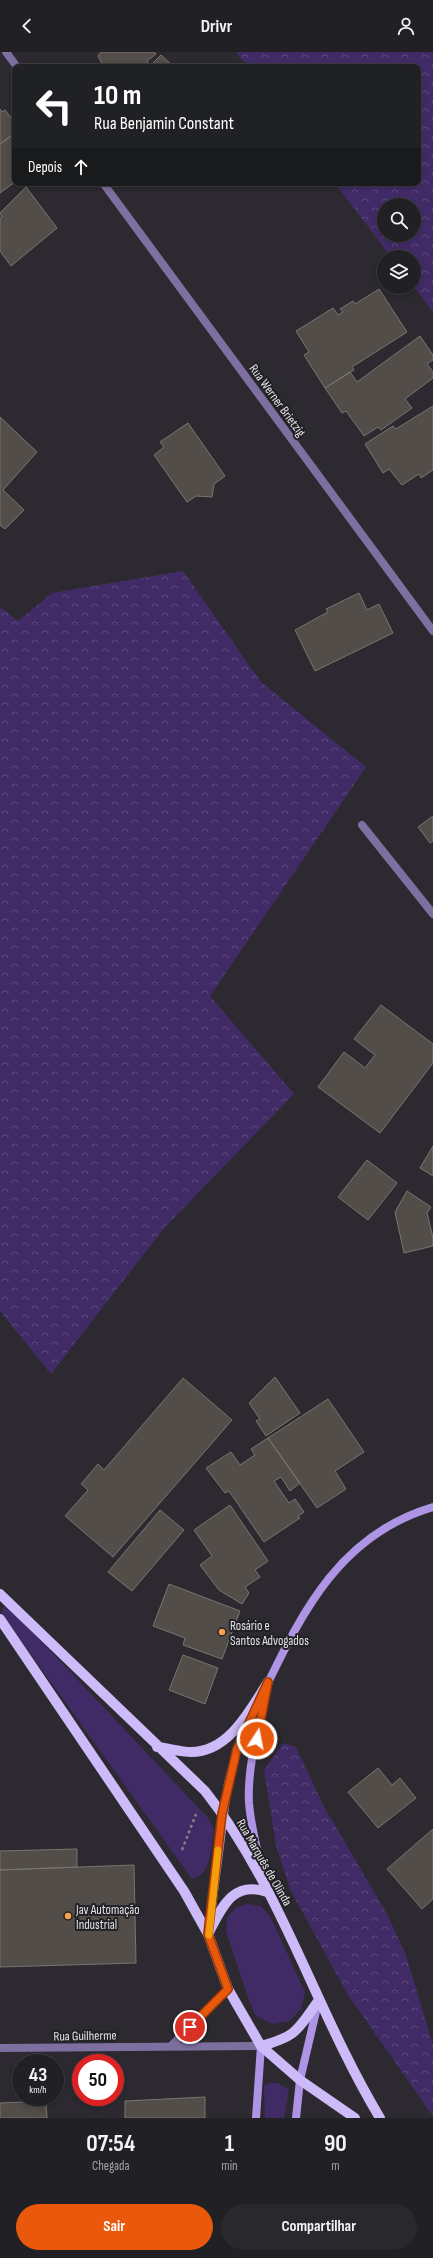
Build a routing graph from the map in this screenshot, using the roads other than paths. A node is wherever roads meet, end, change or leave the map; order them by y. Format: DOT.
graph roads {
  1 [pos="6,52"];
  2 [pos="15,64"];
  3 [pos="105,186"];
  4 [pos="433,631"];
  5 [pos="362,825"];
  6 [pos="433,914"];
  7 [pos="433,1507"];
  8 [pos="0,1594"];
  9 [pos="0,1619"];
  10 [pos="268,1682"];
  11 [pos="157,1747"];
  12 [pos="222,1814"];
  13 [pos="267,1892"];
  14 [pos="208,1934"];
  15 [pos="228,1989"];
  16 [pos="319,2000"];
  17 [pos="171,2046"];
  18 [pos="261,2046"];
  19 [pos="0,2048"];
  20 [pos="300,2080"];
  21 [pos="256,2118"];
  22 [pos="296,2118"];
  23 [pos="355,2118"];
  24 [pos="380,2118"];
  1 -- 2 [label="street"];
  3 -- 4 [label="street, Rua Werner Brietzig"];
  5 -- 6 [label="street"];
  7 -- 10 [label="main road"];
  8 -- 11 [label="main road, Rua Marquês de Olinda"];
  9 -- 14 [label="main road"];
  10 -- 11 [label="main road"];
  10 -- 12 [label="main road"];
  10 -- 13 [label="main road"];
  11 -- 12 [label="main road, Rua Marquês de Olinda"];
  12 -- 13 [label="main road, Rua Marquês de Olinda"];
  12 -- 14 [label="main road"];
  13 -- 14 [label="main road"];
  13 -- 16 [label="main road, Rua Marquês de Olinda"];
  14 -- 15 [label="main road"];
  15 -- 17 [label="street"];
  15 -- 18 [label="main road"];
  16 -- 18 [label="main road"];
  16 -- 20 [label="main road"];
  16 -- 24 [label="main road, Rua Marquês de Olinda"];
  17 -- 18 [label="street, Rua Guilherme"];
  17 -- 19 [label="street, Rua Guilherme"];
  18 -- 20 [label="main road"];
  18 -- 21 [label="main road"];
  20 -- 22 [label="main road"];
  20 -- 23 [label="main road"];
}
